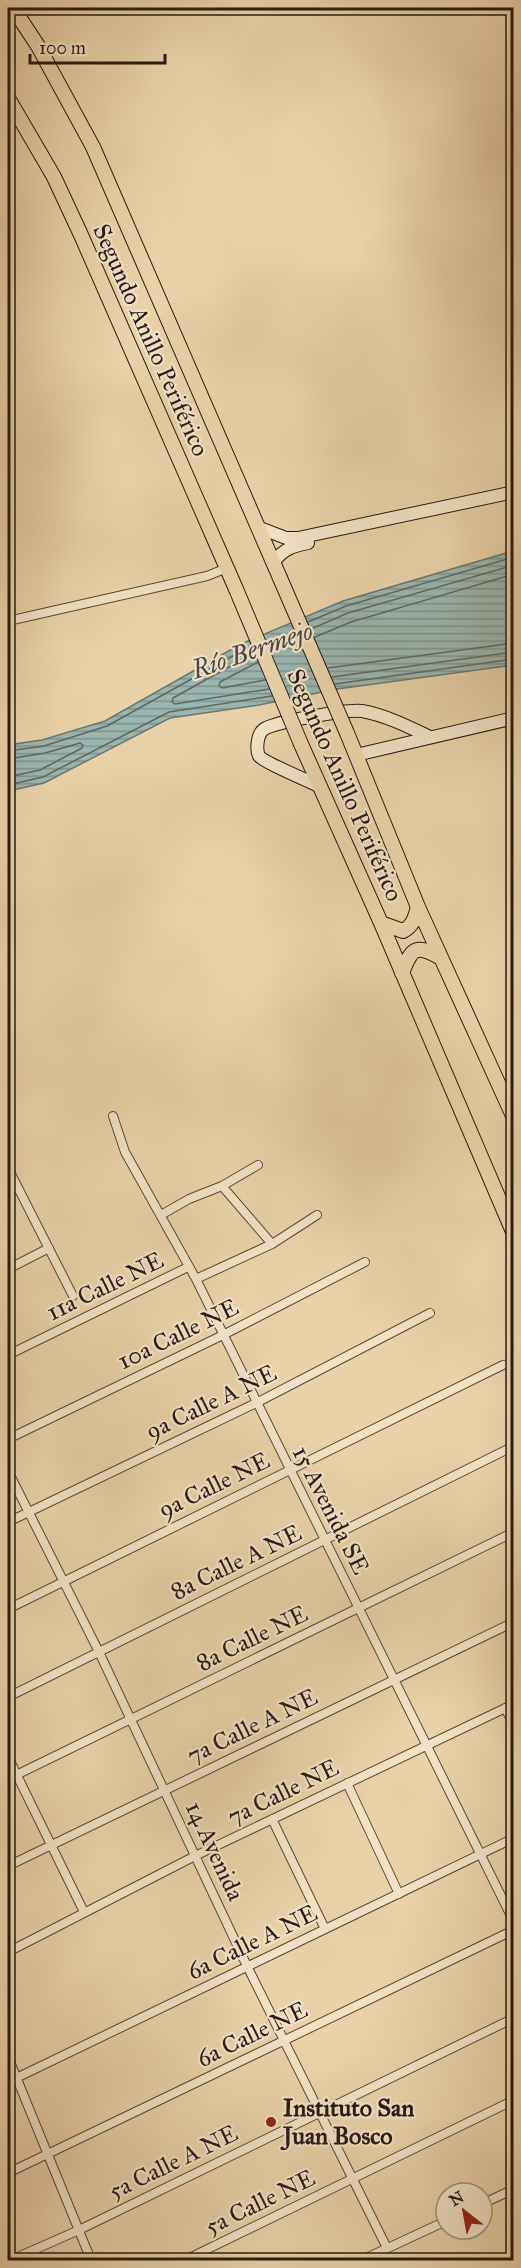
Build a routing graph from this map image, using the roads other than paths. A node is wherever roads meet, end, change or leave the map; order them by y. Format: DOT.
graph roads {
  1 [pos="13,8"];
  2 [pos="8,98"];
  3 [pos="513,492"];
  4 [pos="513,497"];
  5 [pos="260,528"];
  6 [pos="274,562"];
  7 [pos="227,568"];
  8 [pos="8,621"];
  9 [pos="513,718"];
  10 [pos="430,738"];
  11 [pos="356,755"];
  12 [pos="321,787"];
  13 [pos="418,907"];
  14 [pos="381,923"];
  15 [pos="441,958"];
  16 [pos="402,973"];
  17 [pos="113,1116"];
  18 [pos="513,1118"];
  19 [pos="258,1165"];
  20 [pos="8,1168"];
  21 [pos="11,1184"];
  22 [pos="222,1186"];
  23 [pos="161,1215"];
  24 [pos="317,1215"];
  25 [pos="513,1234"];
  26 [pos="272,1244"];
  27 [pos="49,1248"];
  28 [pos="365,1262"];
  29 [pos="188,1267"];
  30 [pos="8,1269"];
  31 [pos="196,1279"];
  32 [pos="73,1296"];
  33 [pos="430,1313"];
  34 [pos="223,1335"];
  35 [pos="8,1355"];
  36 [pos="503,1365"];
  37 [pos="256,1404"];
  38 [pos="8,1439"];
  39 [pos="513,1446"];
  40 [pos="290,1470"];
  41 [pos="8,1471"];
  42 [pos="28,1512"];
  43 [pos="8,1522"];
  44 [pos="513,1532"];
  45 [pos="325,1540"];
  46 [pos="63,1581"];
  47 [pos="358,1608"];
  48 [pos="8,1609"];
  49 [pos="513,1622"];
  50 [pos="99,1652"];
  51 [pos="395,1679"];
  52 [pos="8,1697"];
  53 [pos="509,1706"];
  54 [pos="130,1719"];
  55 [pos="513,1725"];
  56 [pos="427,1745"];
  57 [pos="8,1757"];
  58 [pos="16,1775"];
  59 [pos="8,1779"];
  60 [pos="347,1783"];
  61 [pos="164,1790"];
  62 [pos="272,1819"];
  63 [pos="513,1838"];
  64 [pos="52,1844"];
  65 [pos="481,1854"];
  66 [pos="195,1856"];
  67 [pos="8,1866"];
  68 [pos="399,1893"];
  69 [pos="84,1912"];
  70 [pos="513,1922"];
  71 [pos="324,1929"];
  72 [pos="513,1930"];
  73 [pos="8,1952"];
  74 [pos="248,1966"];
  75 [pos="513,2018"];
  76 [pos="285,2039"];
  77 [pos="8,2056"];
  78 [pos="17,2077"];
  79 [pos="8,2082"];
  80 [pos="513,2100"];
  81 [pos="320,2111"];
  82 [pos="48,2154"];
  83 [pos="8,2173"];
  84 [pos="353,2178"];
  85 [pos="513,2188"];
  86 [pos="494,2198"];
  87 [pos="434,2226"];
  88 [pos="79,2230"];
  89 [pos="387,2248"];
  90 [pos="11,2260"];
  91 [pos="91,2260"];
  92 [pos="185,2260"];
  93 [pos="362,2260"];
  1 -- 5 [label="main road, Segundo Anillo Periférico"];
  2 -- 7 [label="main road, Segundo Anillo Periférico"];
  3 -- 5 [label="main road"];
  4 -- 6 [label="main road"];
  5 -- 6 [label="main road, Segundo Anillo Periférico"];
  6 -- 11 [label="main road, Segundo Anillo Periférico, bridge"];
  7 -- 8 [label="street"];
  7 -- 12 [label="main road, Segundo Anillo Periférico, bridge"];
  9 -- 10 [label="main road"];
  10 -- 11 [label="main road"];
  10 -- 12 [label="main road"];
  11 -- 13 [label="main road, Segundo Anillo Periférico"];
  12 -- 14 [label="main road, Segundo Anillo Periférico"];
  13 -- 14 [label="main road"];
  13 -- 15 [label="main road, Segundo Anillo Periférico"];
  14 -- 16 [label="main road, Segundo Anillo Periférico"];
  15 -- 16 [label="main road"];
  15 -- 18 [label="main road, Segundo Anillo Periférico"];
  16 -- 25 [label="main road, Segundo Anillo Periférico"];
  17 -- 23 [label="street, 15 Avenida SE"];
  19 -- 22 [label="street"];
  20 -- 21 [label="street"];
  21 -- 27 [label="street"];
  22 -- 23 [label="street"];
  22 -- 26 [label="street"];
  23 -- 29 [label="street, 15 Avenida SE"];
  24 -- 26 [label="street, 11a Calle NE"];
  26 -- 31 [label="street, 11a Calle NE"];
  27 -- 30 [label="street"];
  27 -- 32 [label="street"];
  28 -- 34 [label="street, 10a Calle NE"];
  29 -- 31 [label="street, 15 Avenida SE"];
  29 -- 35 [label="street, 11a Calle NE"];
  31 -- 34 [label="street, 15 Avenida SE"];
  33 -- 37 [label="street, 9a Calle A NE"];
  34 -- 37 [label="street, 15 Avenida SE"];
  34 -- 38 [label="street, 10a Calle NE"];
  36 -- 40 [label="street, 9a Calle NE"];
  37 -- 40 [label="street, 15 Avenida SE"];
  37 -- 42 [label="street, 9a Calle A NE"];
  39 -- 45 [label="street, 8a Calle A NE"];
  40 -- 45 [label="street, 15 Avenida SE"];
  40 -- 46 [label="street, 9a Calle NE"];
  41 -- 42 [label="street, 14 Avenida"];
  42 -- 43 [label="street, 9a Calle A NE"];
  42 -- 46 [label="street, 14 Avenida"];
  44 -- 47 [label="street, 8a Calle NE"];
  45 -- 47 [label="street, 15 Avenida SE"];
  45 -- 50 [label="street, 8a Calle A NE"];
  46 -- 48 [label="street, 9a Calle NE"];
  46 -- 50 [label="street, 14 Avenida"];
  47 -- 51 [label="street, 15 Avenida SE"];
  47 -- 54 [label="street, 8a Calle NE"];
  49 -- 51 [label="street, 7a Calle A NE"];
  50 -- 52 [label="street, 8a Calle A NE"];
  50 -- 54 [label="street, 14 Avenida"];
  51 -- 56 [label="street, 15 Avenida SE"];
  51 -- 61 [label="street, 7a Calle A NE"];
  53 -- 55 [label="street"];
  53 -- 56 [label="street, 7a Calle NE"];
  54 -- 58 [label="street, 8a Calle NE"];
  54 -- 61 [label="street, 14 Avenida"];
  56 -- 60 [label="street, 7a Calle NE"];
  56 -- 65 [label="street, 15 Avenida SE"];
  57 -- 58 [label="street"];
  58 -- 59 [label="street, 8a Calle NE"];
  58 -- 64 [label="street"];
  60 -- 62 [label="street, 7a Calle NE"];
  60 -- 68 [label="street"];
  61 -- 64 [label="street, 7a Calle A NE"];
  61 -- 66 [label="street, 14 Avenida"];
  62 -- 66 [label="street, 7a Calle NE"];
  62 -- 71 [label="street"];
  63 -- 65 [label="street, 6a Calle A NE"];
  64 -- 67 [label="street, 7a Calle A NE"];
  64 -- 69 [label="street"];
  65 -- 68 [label="street, 6a Calle A NE"];
  65 -- 70 [label="street, 15 Avenida SE"];
  66 -- 69 [label="street, 7a Calle NE"];
  66 -- 74 [label="street, 14 Avenida"];
  68 -- 71 [label="street, 6a Calle A NE"];
  69 -- 73 [label="street, 7a Calle NE"];
  71 -- 74 [label="street, 6a Calle A NE"];
  72 -- 76 [label="street, 6a Calle NE"];
  74 -- 76 [label="street, 14 Avenida"];
  74 -- 78 [label="street, 6a Calle A NE"];
  75 -- 81 [label="street, 5a Calle A NE"];
  76 -- 81 [label="street, 14 Avenida"];
  76 -- 82 [label="street, 6a Calle NE"];
  77 -- 78 [label="street"];
  78 -- 79 [label="street, 6a Calle A NE"];
  78 -- 82 [label="street"];
  80 -- 84 [label="street, 5a Calle NE"];
  81 -- 84 [label="street, 14 Avenida"];
  81 -- 88 [label="street, 5a Calle A NE"];
  82 -- 83 [label="street, 6a Calle NE"];
  82 -- 88 [label="street"];
  84 -- 89 [label="street, 14 Avenida"];
  84 -- 92 [label="street, 5a Calle NE"];
  85 -- 86 [label="street"];
  87 -- 89 [label="street"];
  88 -- 90 [label="street, 5a Calle A NE"];
  88 -- 91 [label="street"];
  89 -- 93 [label="street"];
}
